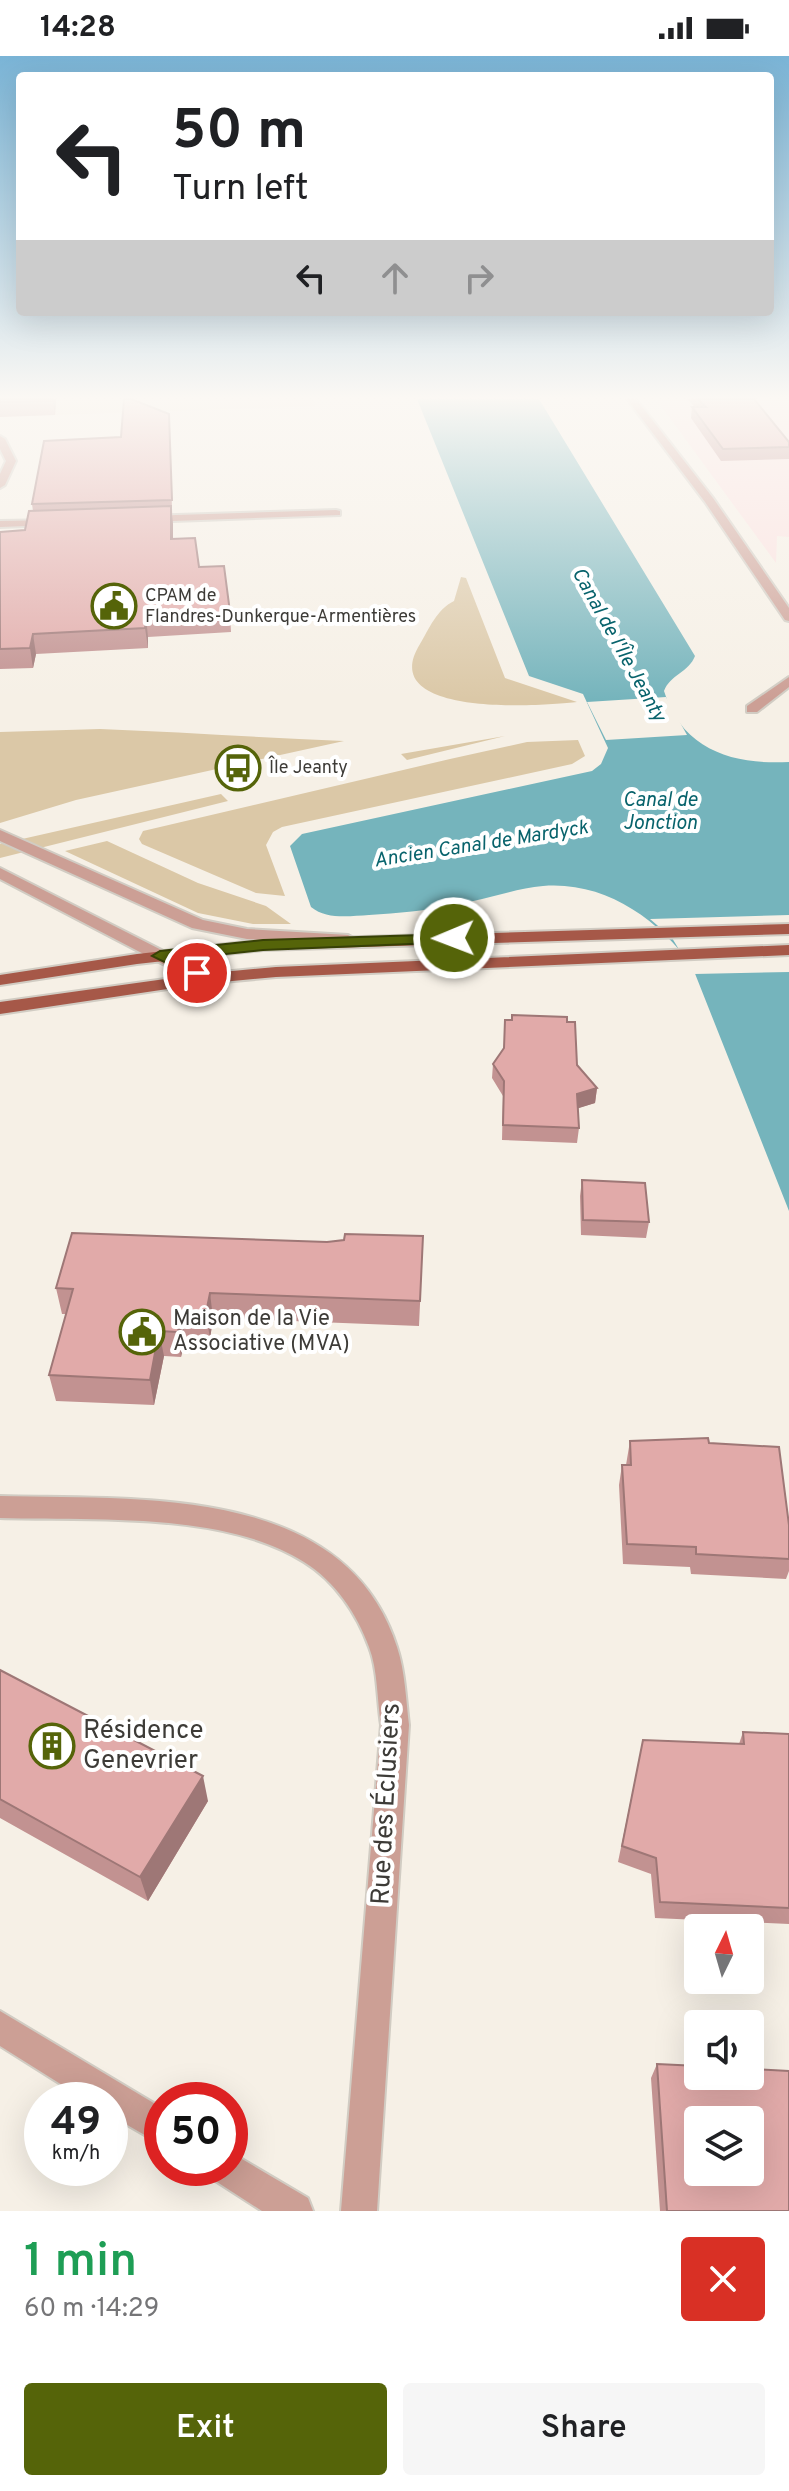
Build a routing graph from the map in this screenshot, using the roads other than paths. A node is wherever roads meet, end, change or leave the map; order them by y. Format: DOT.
graph roads {
  1 [pos="709,500"];
  2 [pos="336,513"];
  3 [pos="132,519"];
  4 [pos="74,521"];
  5 [pos="0,524"];
  6 [pos="783,596"];
  7 [pos="789,617"];
  8 [pos="789,681"];
  9 [pos="752,709"];
  10 [pos="0,835"];
  11 [pos="0,873"];
  12 [pos="789,929"];
  13 [pos="367,941"];
  14 [pos="789,950"];
  15 [pos="160,956"];
  16 [pos="225,977"];
  17 [pos="0,980"];
  18 [pos="0,1008"];
  19 [pos="0,1507"];
  20 [pos="0,2027"];
  21 [pos="144,2117"];
  22 [pos="248,2182"];
  23 [pos="295,2211"];
  24 [pos="359,2211"];
  1 -- 6 [label="street"];
  2 -- 3 [label="street"];
  4 -- 5 [label="street"];
  6 -- 7 [label="street"];
  8 -- 9 [label="street"];
  10 -- 13 [label="street"];
  11 -- 15 [label="street"];
  12 -- 13 [label="main road"];
  13 -- 15 [label="main road"];
  14 -- 16 [label="main road"];
  15 -- 16 [label="street"];
  15 -- 17 [label="main road"];
  16 -- 18 [label="main road"];
  19 -- 24 [label="street, Rue des Éclusiers"];
  20 -- 21 [label="street"];
  22 -- 23 [label="street"];
}
